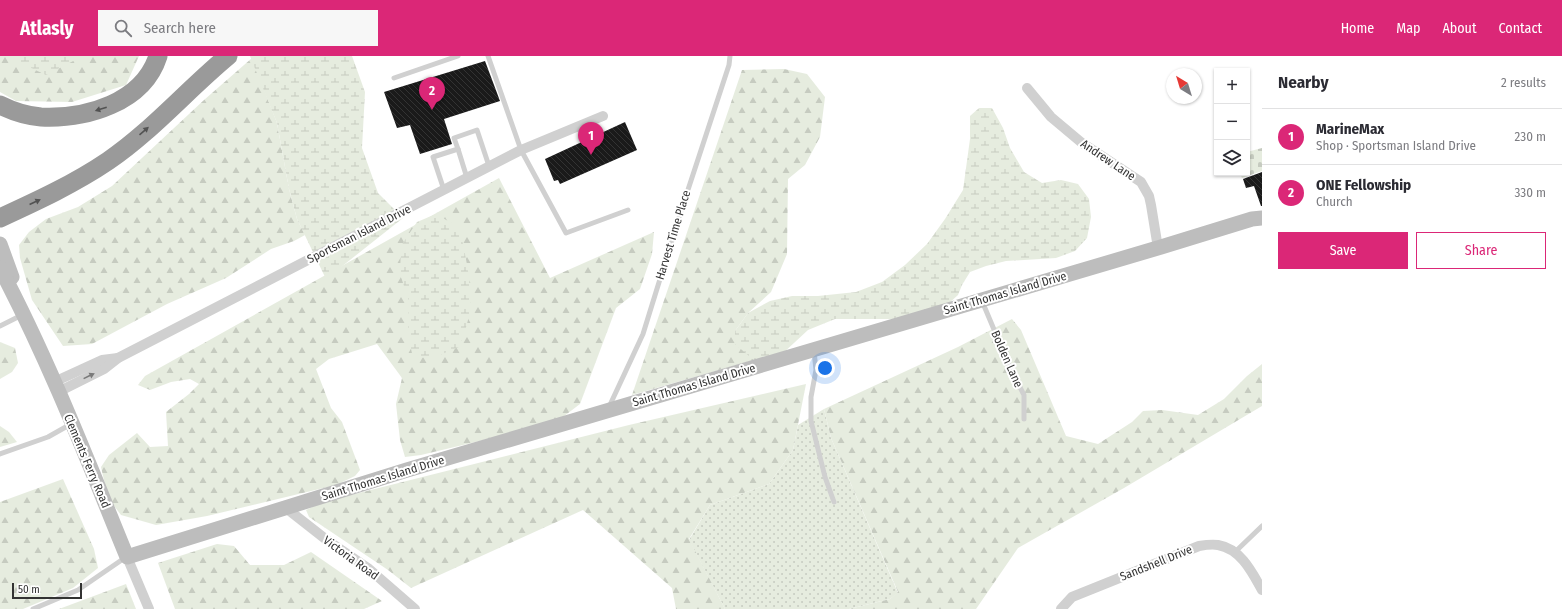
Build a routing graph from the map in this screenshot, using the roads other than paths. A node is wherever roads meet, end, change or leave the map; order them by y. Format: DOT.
graph roads {
  1 [pos="158,56"];
  2 [pos="228,56"];
  3 [pos="458,56"];
  4 [pos="488,56"];
  5 [pos="730,56"];
  6 [pos="394,78"];
  7 [pos="1027,88"];
  8 [pos="0,105"];
  9 [pos="603,116"];
  10 [pos="458,149"];
  11 [pos="521,150"];
  12 [pos="489,166"];
  13 [pos="467,178"];
  14 [pos="444,190"];
  15 [pos="628,210"];
  16 [pos="0,218"];
  17 [pos="1262,218"];
  18 [pos="0,244"];
  19 [pos="1158,248"];
  20 [pos="0,268"];
  21 [pos="982,300"];
  22 [pos="24,314"];
  23 [pos="0,326"];
  24 [pos="813,350"];
  25 [pos="56,387"];
  26 [pos="607,411"];
  27 [pos="1024,419"];
  28 [pos="72,424"];
  29 [pos="0,454"];
  30 [pos="834,502"];
  31 [pos="286,508"];
  32 [pos="1262,526"];
  33 [pos="1235,552"];
  34 [pos="127,557"];
  35 [pos="1262,590"];
  36 [pos="33,609"];
  37 [pos="149,609"];
  38 [pos="415,609"];
  39 [pos="1061,609"];
  1 -- 8 [label="highway, one-way"];
  16 -- 2 [label="highway, one-way"];
  3 -- 6 [label="lane"];
  4 -- 11 [label="lane"];
  5 -- 26 [label="lane, Harvest Time Place"];
  7 -- 19 [label="street, Andrew Lane"];
  9 -- 11 [label="street, Sportsman Island Drive"];
  10 -- 12 [label="lane"];
  10 -- 13 [label="lane"];
  10 -- 14 [label="lane"];
  11 -- 12 [label="street, Sportsman Island Drive"];
  11 -- 15 [label="lane"];
  12 -- 13 [label="street, Sportsman Island Drive"];
  13 -- 14 [label="street, Sportsman Island Drive"];
  14 -- 25 [label="street, Sportsman Island Drive"];
  17 -- 19 [label="main road, Saint Thomas Island Drive"];
  18 -- 22 [label="main road, Clements Ferry Road"];
  19 -- 21 [label="main road, Saint Thomas Island Drive"];
  20 -- 22 [label="main road, Clements Ferry Road"];
  21 -- 24 [label="main road, Saint Thomas Island Drive"];
  21 -- 27 [label="lane, Bolden Lane"];
  22 -- 23 [label="lane"];
  22 -- 25 [label="main road, Clements Ferry Road"];
  24 -- 26 [label="main road, Saint Thomas Island Drive"];
  24 -- 30 [label="lane"];
  25 -- 28 [label="main road, Clements Ferry Road"];
  26 -- 31 [label="main road, Saint Thomas Island Drive"];
  28 -- 29 [label="lane"];
  28 -- 34 [label="main road, Clements Ferry Road"];
  31 -- 34 [label="main road, Saint Thomas Island Drive"];
  31 -- 38 [label="street, Victoria Road"];
  32 -- 33 [label="lane"];
  33 -- 35 [label="street, Sandshell Drive"];
  33 -- 39 [label="street, Sandshell Drive"];
  34 -- 36 [label="lane"];
  34 -- 37 [label="street, Clements Ferry Road"];
}
